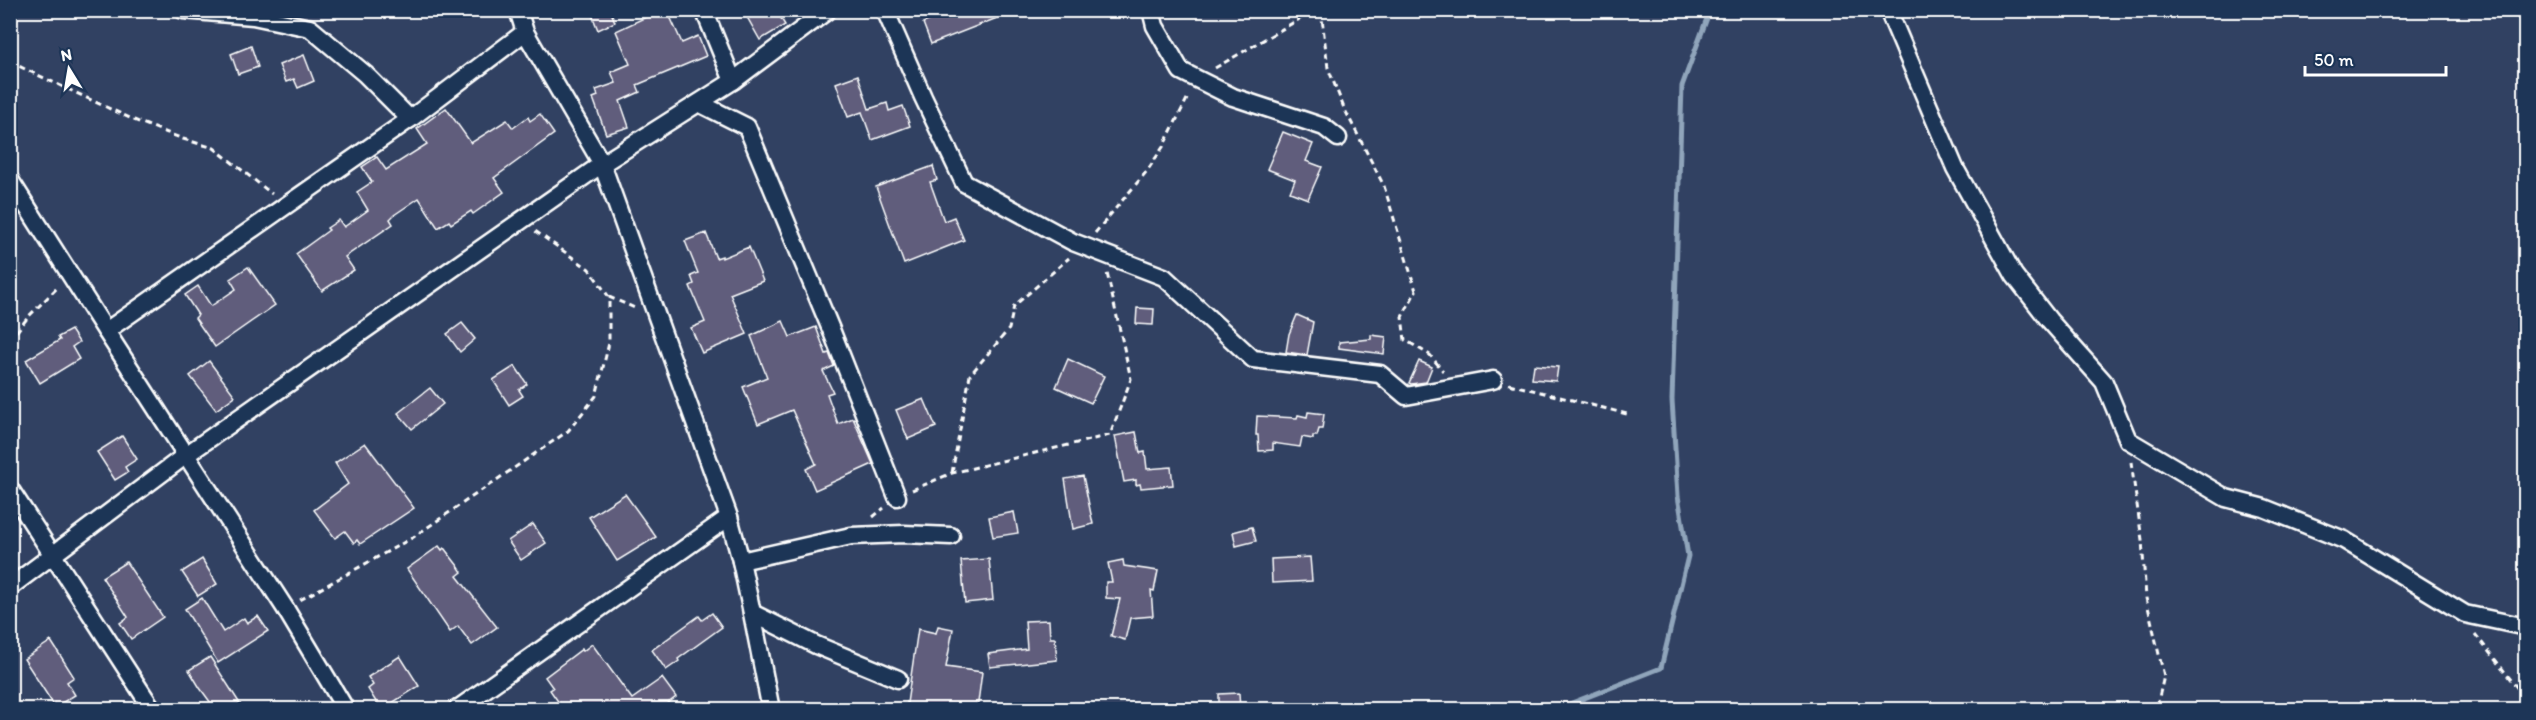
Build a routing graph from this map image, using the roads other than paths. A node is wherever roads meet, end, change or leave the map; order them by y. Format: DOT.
graph roads {
  1 [pos="183,10"];
  2 [pos="518,10"];
  3 [pos="704,10"];
  4 [pos="828,10"];
  5 [pos="885,10"];
  6 [pos="1151,10"];
  7 [pos="1888,10"];
  8 [pos="256,13"];
  9 [pos="525,32"];
  10 [pos="733,81"];
  11 [pos="699,103"];
  12 [pos="410,119"];
  13 [pos="1338,138"];
  14 [pos="602,164"];
  15 [pos="10,180"];
  16 [pos="106,331"];
  17 [pos="1493,380"];
  18 [pos="186,455"];
  19 [pos="10,489"];
  20 [pos="897,497"];
  21 [pos="729,517"];
  22 [pos="951,536"];
  23 [pos="54,554"];
  24 [pos="741,561"];
  25 [pos="10,587"];
  26 [pos="752,613"];
  27 [pos="2526,627"];
  28 [pos="898,679"];
  29 [pos="153,710"];
  30 [pos="346,710"];
  31 [pos="456,710"];
  32 [pos="771,710"];
  1 -- 8 [label="street"];
  2 -- 9 [label="street"];
  3 -- 10 [label="street"];
  4 -- 10 [label="street"];
  5 -- 17 [label="street"];
  6 -- 13 [label="street"];
  7 -- 27 [label="street"];
  8 -- 12 [label="street"];
  9 -- 12 [label="street"];
  9 -- 14 [label="street"];
  10 -- 11 [label="street"];
  11 -- 14 [label="street"];
  11 -- 20 [label="street"];
  12 -- 16 [label="street"];
  14 -- 18 [label="street"];
  14 -- 21 [label="street"];
  15 -- 16 [label="street"];
  16 -- 18 [label="street"];
  18 -- 23 [label="street"];
  18 -- 30 [label="street"];
  19 -- 23 [label="street"];
  21 -- 24 [label="street"];
  21 -- 31 [label="street"];
  22 -- 24 [label="street"];
  23 -- 25 [label="street"];
  23 -- 29 [label="street"];
  24 -- 26 [label="street"];
  26 -- 28 [label="street"];
  26 -- 32 [label="street"];
}
